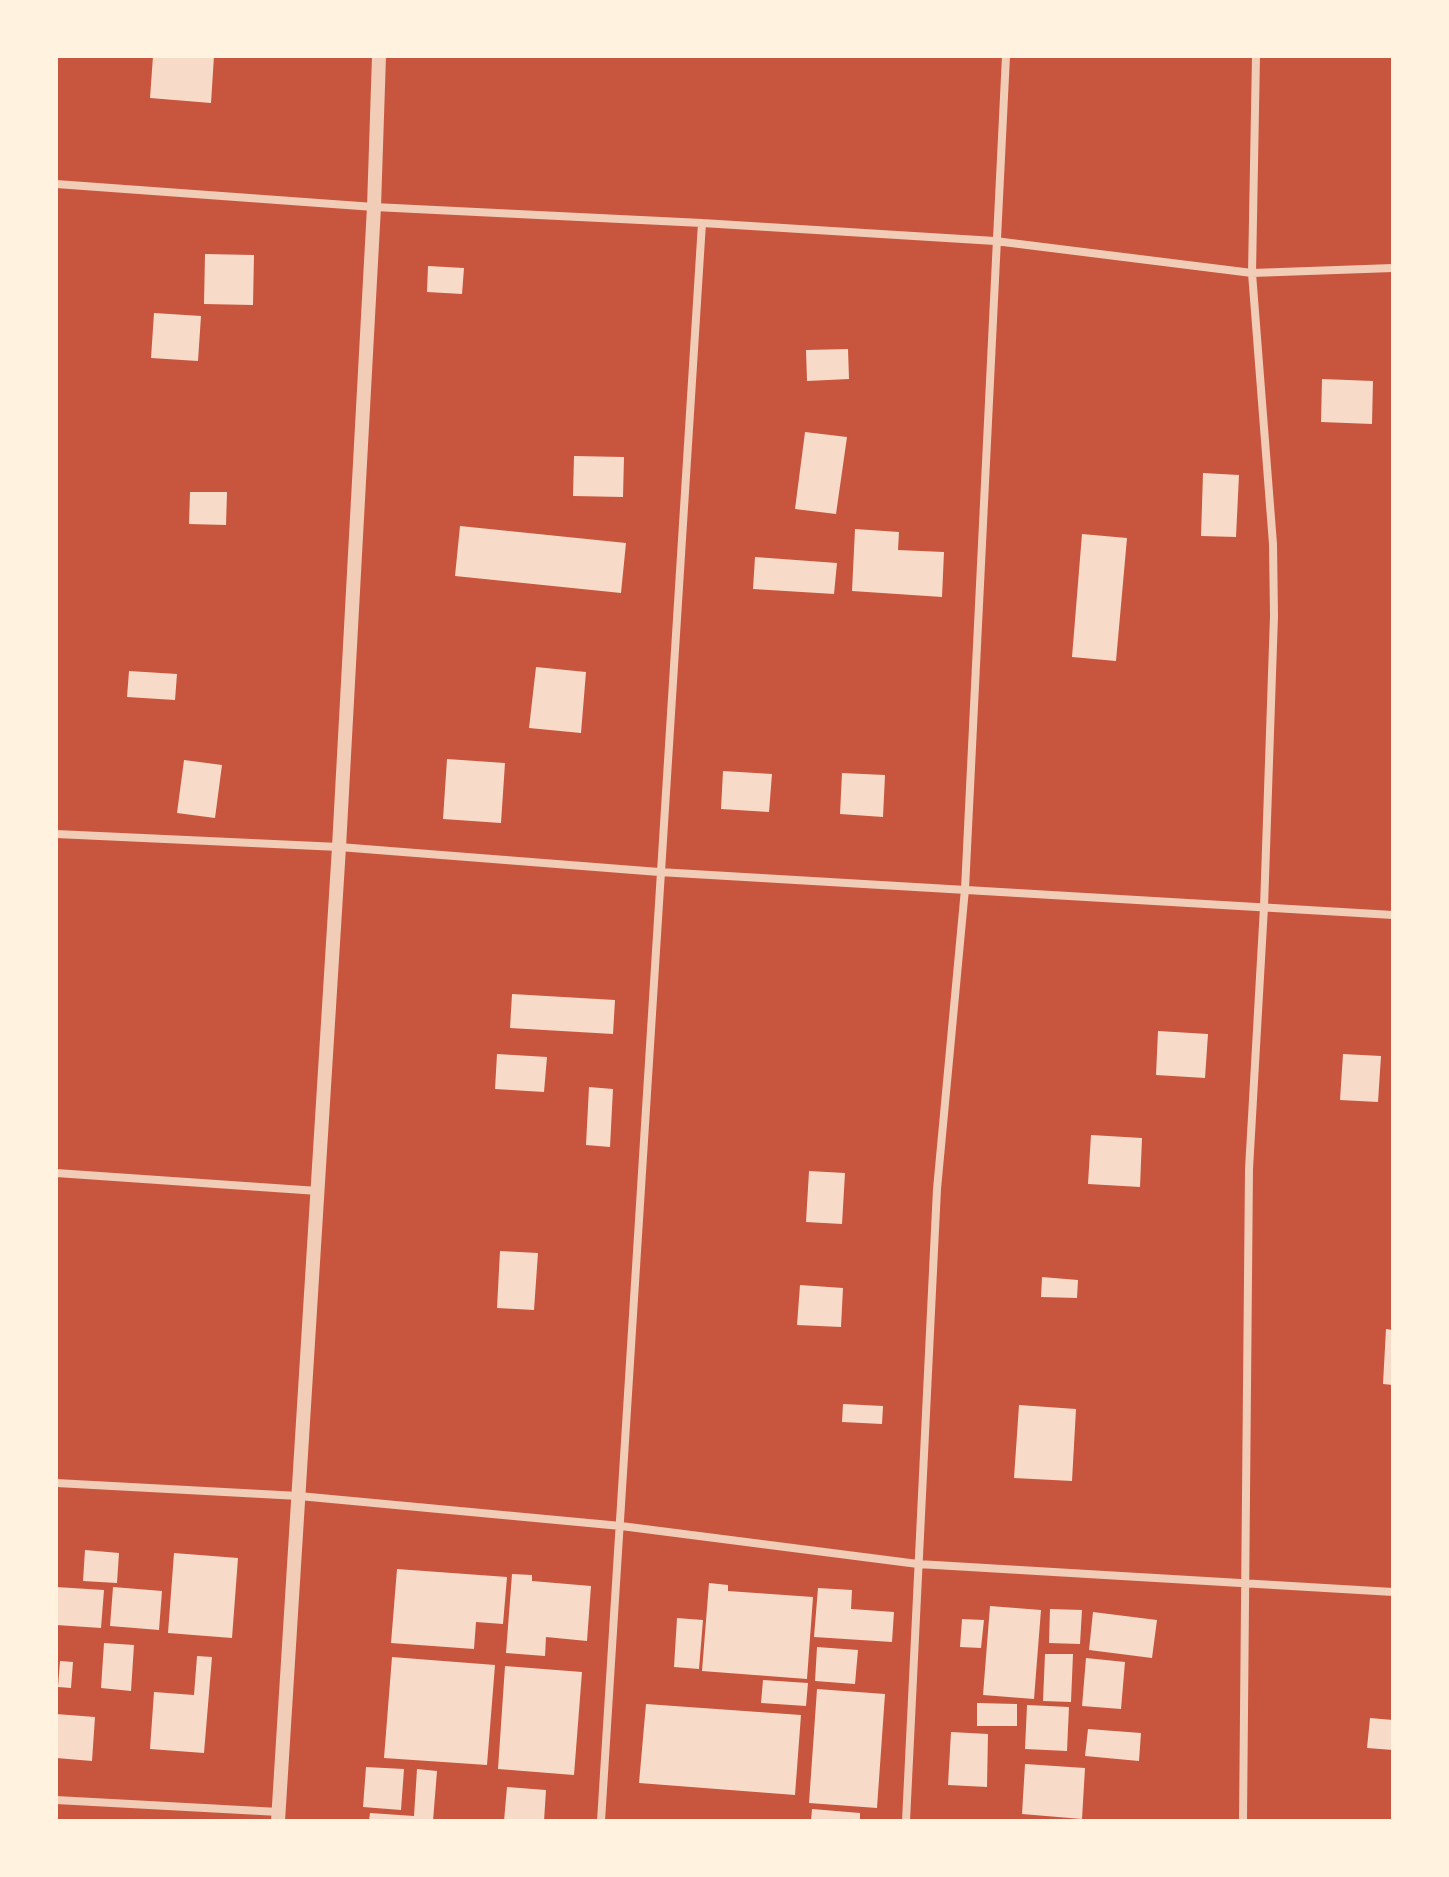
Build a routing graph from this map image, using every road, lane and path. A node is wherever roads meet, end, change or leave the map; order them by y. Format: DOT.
graph roads {
  1 [pos="379,56"];
  2 [pos="1006,56"];
  3 [pos="1256,56"];
  4 [pos="56,184"];
  5 [pos="374,207"];
  6 [pos="702,223"];
  7 [pos="995,241"];
  8 [pos="1393,268"];
  9 [pos="1252,273"];
  10 [pos="56,834"];
  11 [pos="339,847"];
  12 [pos="659,872"];
  13 [pos="965,889"];
  14 [pos="1264,907"];
  15 [pos="1393,915"];
  16 [pos="56,1173"];
  17 [pos="318,1191"];
  18 [pos="56,1483"];
  19 [pos="299,1496"];
  20 [pos="621,1526"];
  21 [pos="918,1564"];
  22 [pos="1244,1585"];
  23 [pos="1393,1592"];
  24 [pos="56,1800"];
  25 [pos="278,1817"];
  26 [pos="601,1821"];
  27 [pos="906,1821"];
  28 [pos="1243,1821"];
  1 -- 5 [label="street"];
  2 -- 7 [label="street"];
  3 -- 9 [label="street"];
  4 -- 5 [label="street"];
  5 -- 6 [label="street"];
  5 -- 11 [label="street"];
  6 -- 7 [label="street"];
  6 -- 12 [label="street"];
  7 -- 9 [label="street"];
  7 -- 13 [label="street"];
  8 -- 9 [label="street"];
  9 -- 14 [label="street"];
  10 -- 11 [label="street"];
  11 -- 12 [label="street"];
  11 -- 17 [label="street"];
  12 -- 13 [label="street"];
  12 -- 20 [label="street"];
  13 -- 14 [label="street"];
  13 -- 21 [label="street"];
  14 -- 15 [label="street"];
  14 -- 22 [label="street"];
  16 -- 17 [label="street"];
  17 -- 19 [label="street"];
  18 -- 19 [label="street"];
  19 -- 20 [label="street"];
  19 -- 25 [label="street"];
  20 -- 21 [label="street"];
  20 -- 26 [label="street"];
  21 -- 22 [label="street"];
  21 -- 27 [label="street"];
  22 -- 23 [label="street"];
  22 -- 28 [label="street"];
  24 -- 25 [label="street"];
}
